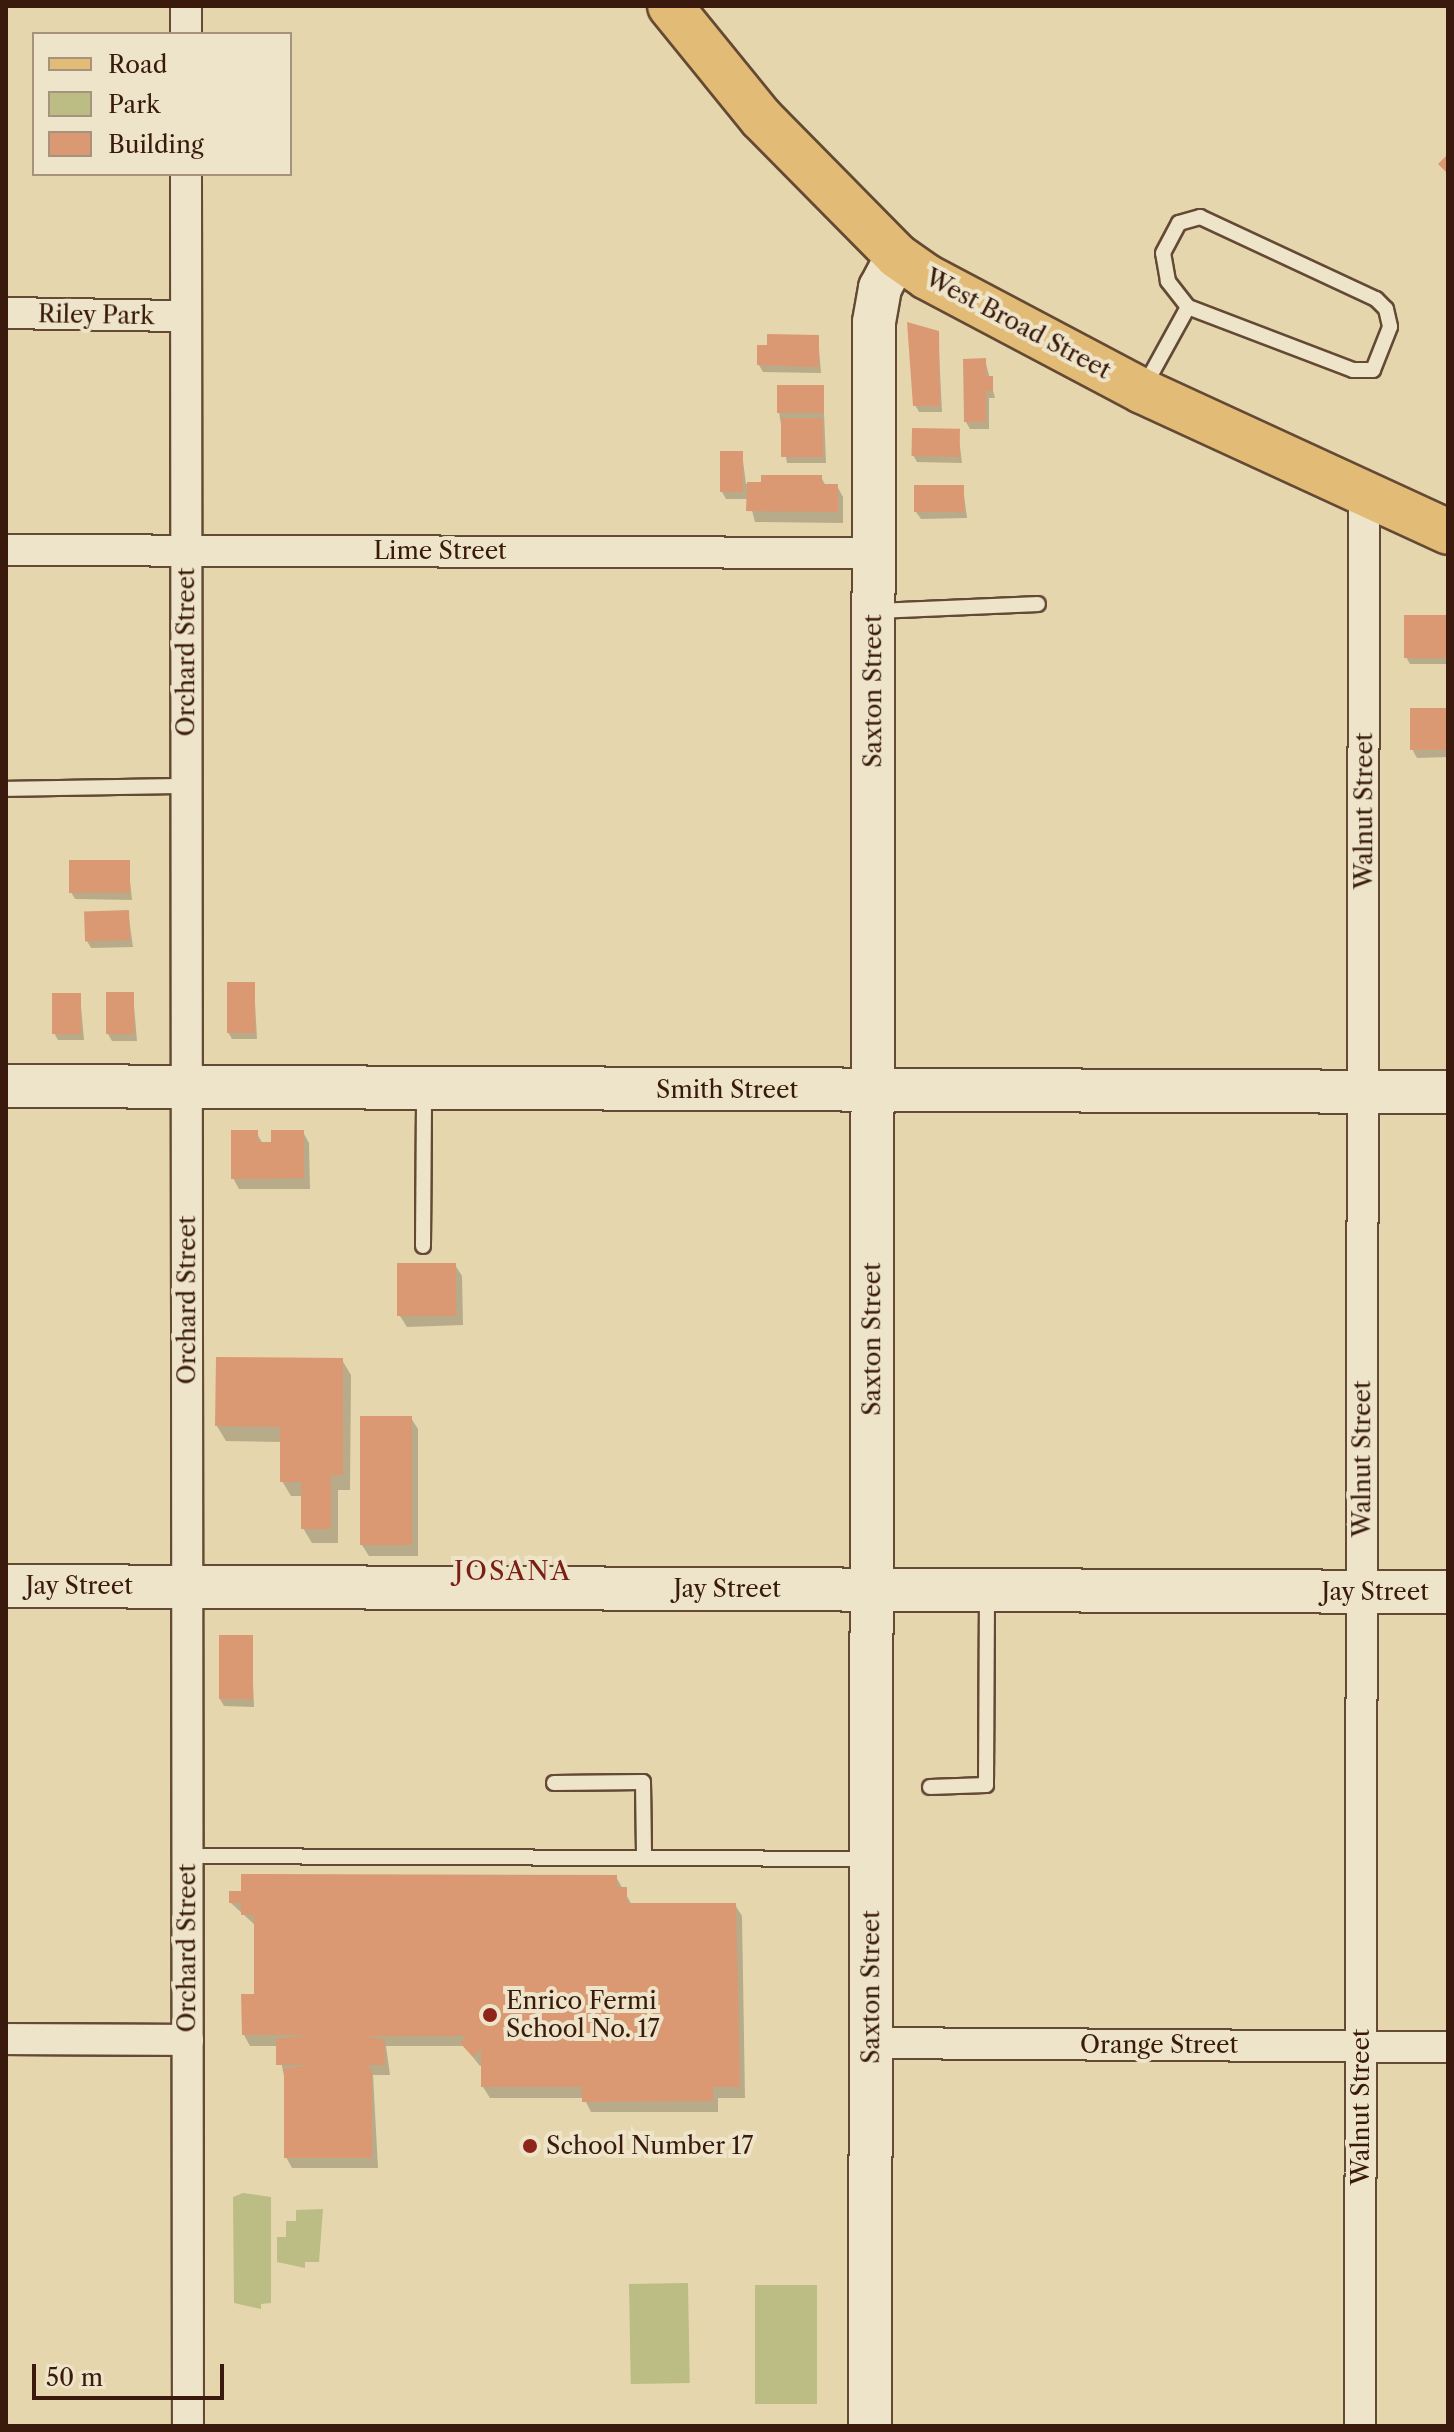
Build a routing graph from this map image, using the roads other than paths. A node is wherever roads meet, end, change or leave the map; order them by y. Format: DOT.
graph roads {
  1 [pos="186,6"];
  2 [pos="670,6"];
  3 [pos="186,32"];
  4 [pos="186,176"];
  5 [pos="897,256"];
  6 [pos="1188,307"];
  7 [pos="6,313"];
  8 [pos="186,316"];
  9 [pos="1142,391"];
  10 [pos="1364,493"];
  11 [pos="1448,532"];
  12 [pos="6,550"];
  13 [pos="186,550"];
  14 [pos="873,553"];
  15 [pos="1038,604"];
  16 [pos="873,612"];
  17 [pos="186,786"];
  18 [pos="6,789"];
  19 [pos="6,1086"];
  20 [pos="187,1087"];
  21 [pos="424,1089"];
  22 [pos="872,1091"];
  23 [pos="1448,1092"];
  24 [pos="1363,1093"];
  25 [pos="423,1246"];
  26 [pos="6,1586"];
  27 [pos="187,1587"];
  28 [pos="872,1590"];
  29 [pos="988,1590"];
  30 [pos="1362,1592"];
  31 [pos="1448,1592"];
  32 [pos="554,1783"];
  33 [pos="930,1787"];
  34 [pos="187,1856"];
  35 [pos="644,1856"];
  36 [pos="871,1859"];
  37 [pos="6,2039"];
  38 [pos="188,2040"];
  39 [pos="871,2043"];
  40 [pos="1361,2046"];
  41 [pos="1448,2047"];
  42 [pos="188,2426"];
  43 [pos="870,2426"];
  44 [pos="1360,2426"];
  1 -- 3 [label="street"];
  2 -- 5 [label="main road, West Broad Street"];
  4 -- 8 [label="street, Orchard Street"];
  5 -- 9 [label="main road, West Broad Street"];
  5 -- 14 [label="street, Saxton Street"];
  6 -- 6 [label="lane"];
  6 -- 9 [label="lane"];
  7 -- 8 [label="street, Riley Park"];
  8 -- 13 [label="street, Orchard Street"];
  9 -- 10 [label="main road, West Broad Street"];
  10 -- 11 [label="main road, West Broad Street"];
  10 -- 24 [label="street, Walnut Street"];
  12 -- 13 [label="street, Lime Street"];
  13 -- 14 [label="street, Lime Street"];
  13 -- 17 [label="street, Orchard Street"];
  14 -- 16 [label="street, Saxton Street"];
  15 -- 16 [label="lane"];
  16 -- 22 [label="street, Saxton Street"];
  17 -- 18 [label="lane"];
  17 -- 20 [label="street, Orchard Street"];
  19 -- 20 [label="street, Smith Street"];
  20 -- 21 [label="street, Smith Street"];
  20 -- 27 [label="street, Orchard Street"];
  21 -- 22 [label="street, Smith Street"];
  21 -- 25 [label="lane"];
  22 -- 24 [label="street, Smith Street"];
  22 -- 28 [label="street, Saxton Street"];
  23 -- 24 [label="street, Smith Street"];
  24 -- 30 [label="street, Walnut Street"];
  26 -- 27 [label="street, Jay Street"];
  27 -- 28 [label="street, Jay Street"];
  27 -- 34 [label="street, Orchard Street"];
  28 -- 29 [label="street, Jay Street"];
  28 -- 36 [label="street, Saxton Street"];
  29 -- 30 [label="street, Jay Street"];
  29 -- 33 [label="lane"];
  30 -- 31 [label="street, Jay Street"];
  30 -- 40 [label="street, Walnut Street"];
  32 -- 35 [label="lane"];
  34 -- 35 [label="lane"];
  34 -- 38 [label="street, Orchard Street"];
  35 -- 36 [label="lane"];
  36 -- 39 [label="street, Saxton Street"];
  37 -- 38 [label="street"];
  38 -- 42 [label="street, Orchard Street"];
  39 -- 40 [label="street, Orange Street"];
  39 -- 43 [label="street, Saxton Street"];
  40 -- 41 [label="street, Orange Street"];
  40 -- 44 [label="street, Walnut Street"];
}
